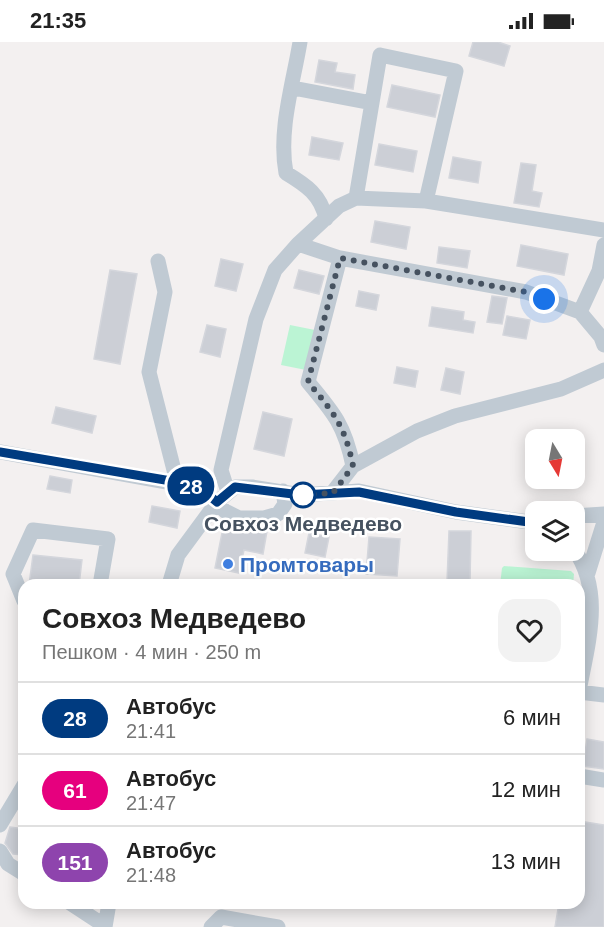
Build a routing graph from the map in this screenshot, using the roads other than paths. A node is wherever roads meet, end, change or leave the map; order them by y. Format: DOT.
graph roads {
  1 [pos="300,42"];
  2 [pos="293,88"];
  3 [pos="372,103"];
  4 [pos="356,198"];
  5 [pos="426,201"];
  6 [pos="326,219"];
  7 [pos="604,230"];
  8 [pos="298,244"];
  9 [pos="604,245"];
  10 [pos="340,258"];
  11 [pos="158,261"];
  12 [pos="580,312"];
  13 [pos="604,345"];
  14 [pos="604,370"];
  15 [pos="1,451"];
  16 [pos="353,466"];
  17 [pos="177,482"];
  18 [pos="283,491"];
  19 [pos="333,493"];
  20 [pos="223,497"];
  21 [pos="604,514"];
  22 [pos="585,515"];
  23 [pos="525,520"];
  24 [pos="604,522"];
  25 [pos="581,561"];
  26 [pos="588,573"];
  27 [pos="6,574"];
  28 [pos="101,579"];
  29 [pos="171,579"];
  30 [pos="18,592"];
  31 [pos="599,612"];
  32 [pos="585,667"];
  33 [pos="585,692"];
  34 [pos="604,695"];
  35 [pos="585,777"];
  36 [pos="604,780"];
  37 [pos="18,795"];
  38 [pos="0,825"];
  39 [pos="1,855"];
  40 [pos="18,870"];
  41 [pos="79,909"];
  42 [pos="108,909"];
  43 [pos="105,927"];
  44 [pos="211,927"];
  45 [pos="278,927"];
  1 -- 2 [label="street"];
  2 -- 3 [label="street"];
  2 -- 6 [label="street"];
  3 -- 4 [label="street"];
  3 -- 5 [label="street"];
  4 -- 5 [label="street"];
  4 -- 6 [label="street"];
  5 -- 7 [label="street"];
  6 -- 8 [label="street"];
  8 -- 10 [label="street"];
  8 -- 20 [label="street"];
  9 -- 12 [label="street"];
  10 -- 12 [label="street"];
  10 -- 16 [label="street"];
  11 -- 17 [label="street"];
  12 -- 13 [label="street"];
  14 -- 16 [label="street"];
  15 -- 17 [label="street"];
  16 -- 19 [label="street"];
  17 -- 20 [label="street"];
  18 -- 19 [label="street"];
  18 -- 20 [label="street"];
  18 -- 20 [label="street"];
  19 -- 23 [label="street"];
  20 -- 29 [label="street"];
  21 -- 22 [label="street"];
  24 -- 26 [label="street"];
  25 -- 26 [label="street"];
  26 -- 31 [label="street"];
  27 -- 28 [label="street"];
  27 -- 30 [label="street"];
  31 -- 32 [label="street"];
  33 -- 34 [label="street"];
  35 -- 36 [label="street"];
  37 -- 38 [label="street"];
  39 -- 40 [label="street"];
  41 -- 43 [label="street"];
  42 -- 43 [label="street"];
  44 -- 45 [label="street"];
}
